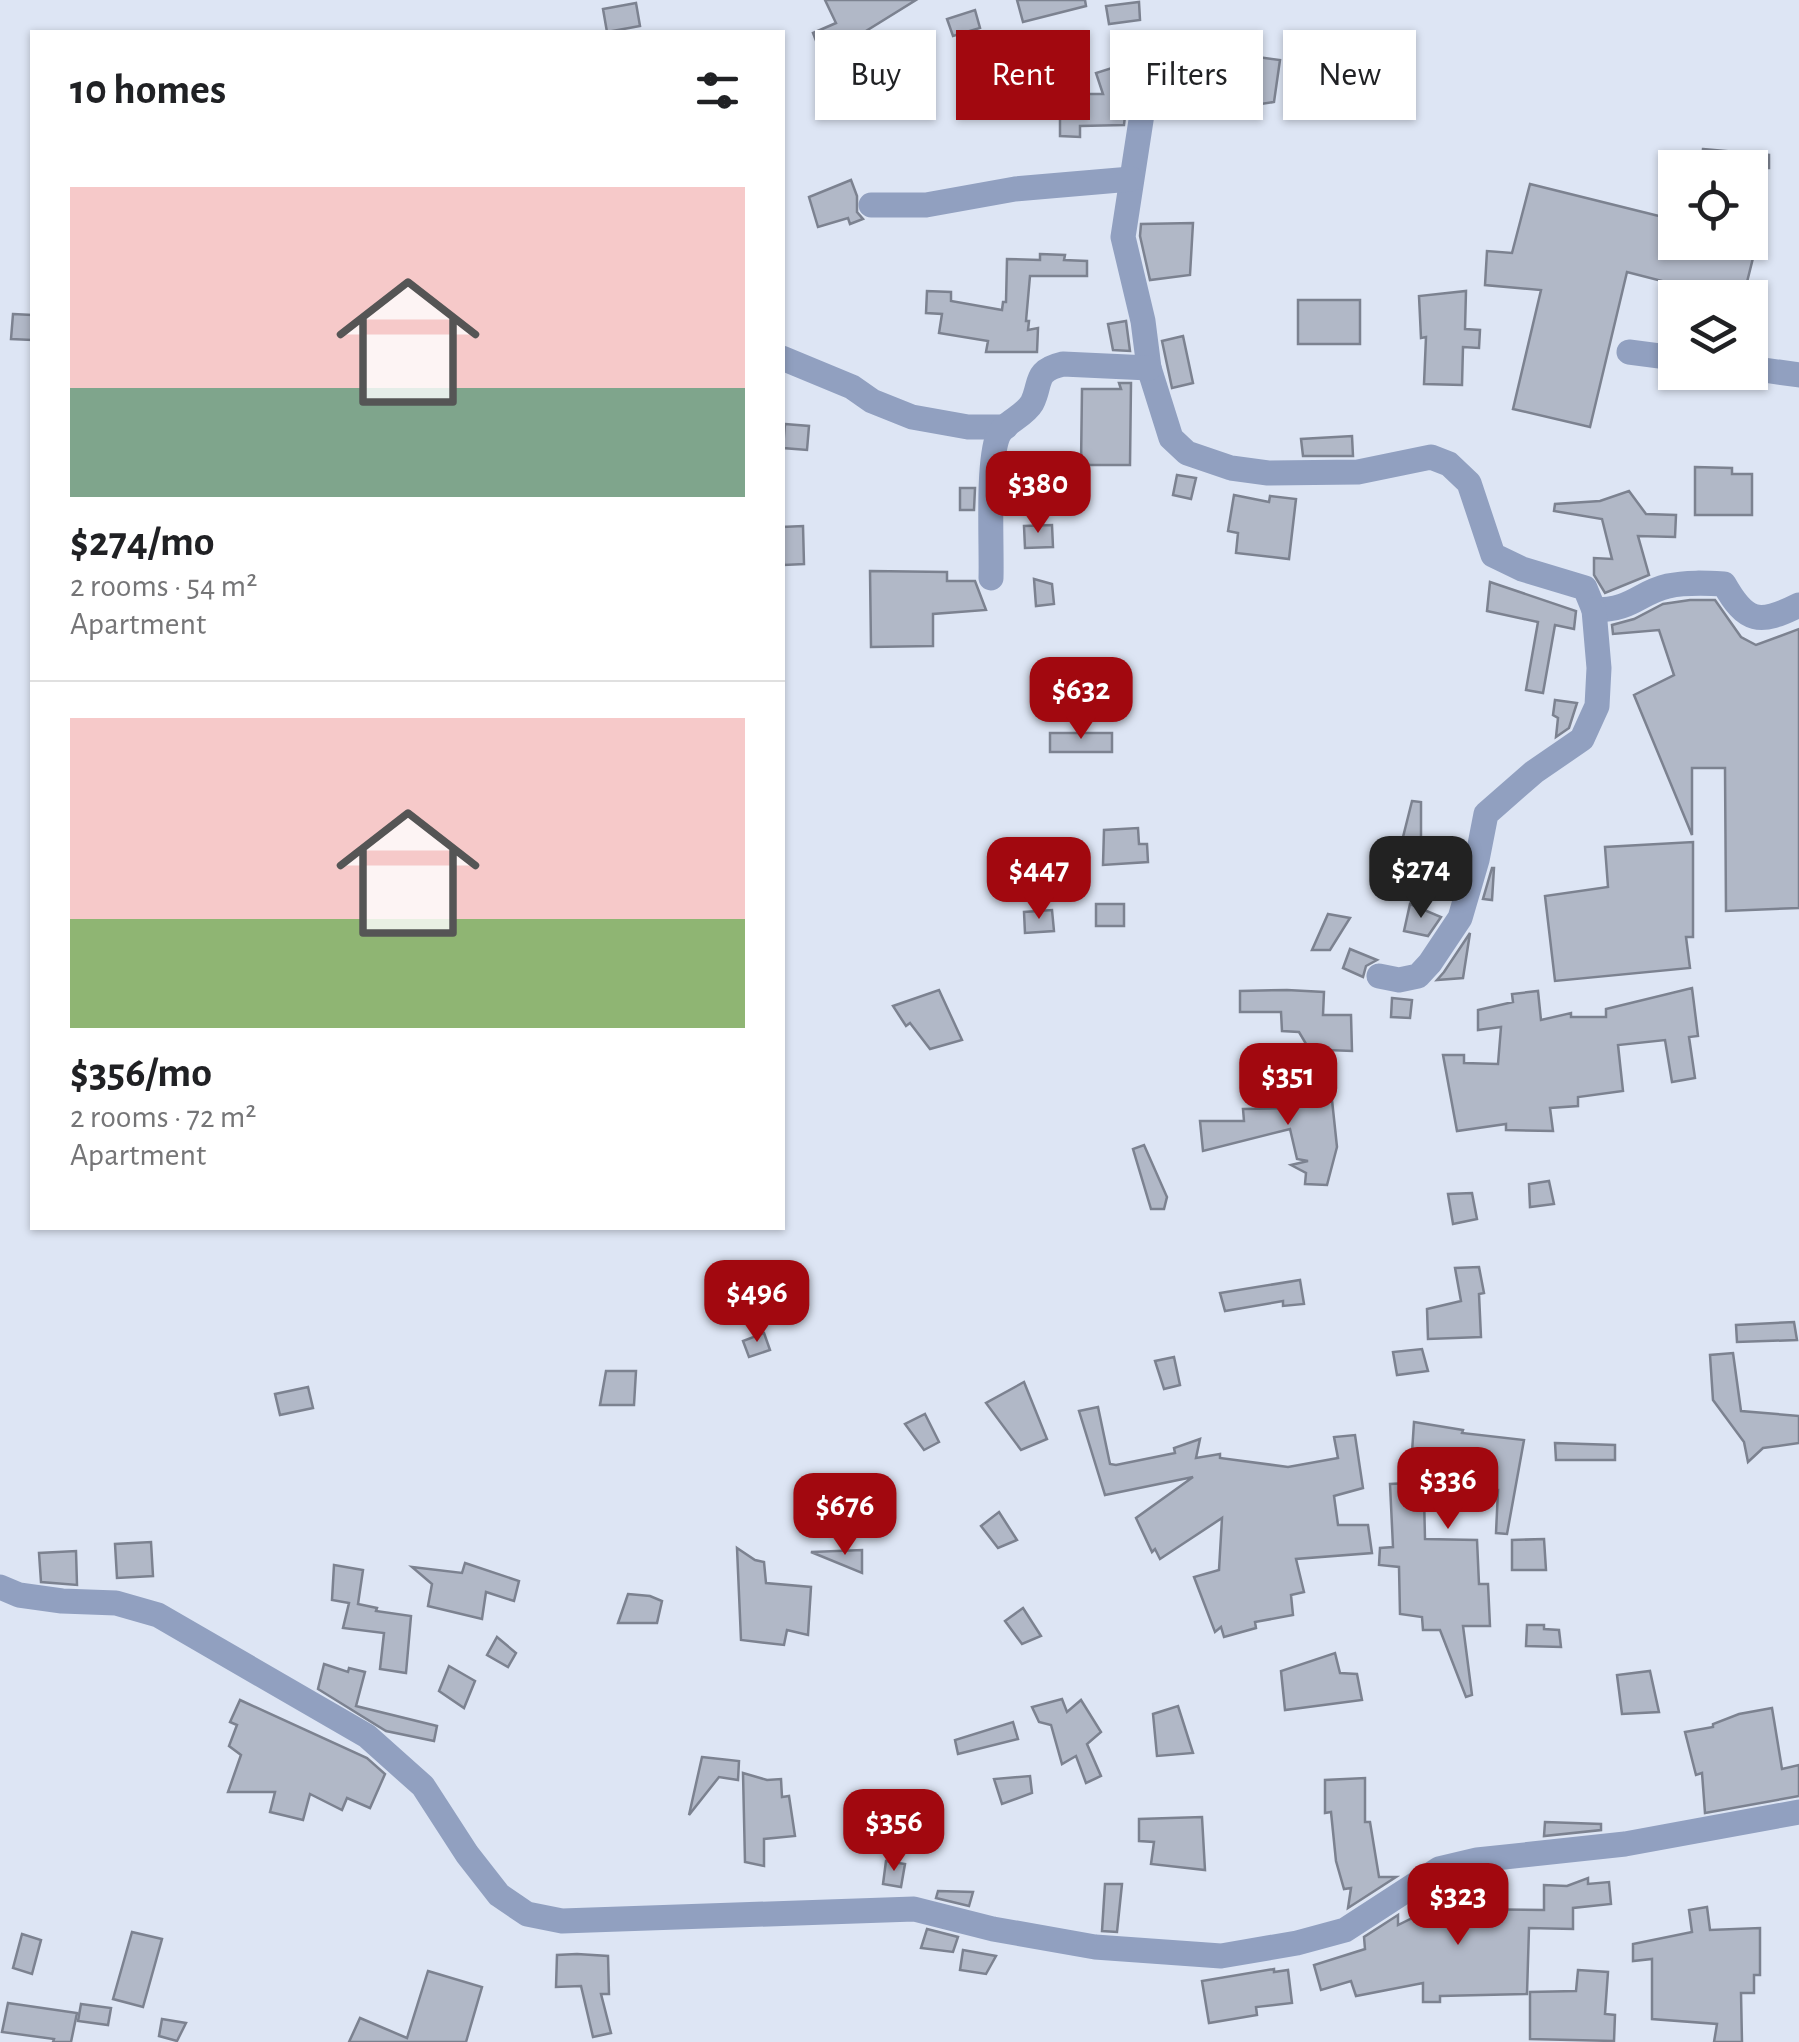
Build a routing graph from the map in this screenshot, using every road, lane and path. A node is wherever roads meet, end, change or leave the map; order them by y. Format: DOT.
graph roads {
  1 [pos="1141,120"];
  2 [pos="1131,179"];
  3 [pos="871,205"];
  4 [pos="1629,352"];
  5 [pos="1658,356"];
  6 [pos="785,359"];
  7 [pos="1149,368"];
  8 [pos="1768,371"];
  9 [pos="1799,375"];
  10 [pos="1006,426"];
  11 [pos="991,578"];
  12 [pos="1799,606"];
  13 [pos="1594,610"];
  14 [pos="1380,976"];
  15 [pos="0,1587"];
  16 [pos="1799,1812"];
  1 -- 2 [label="street"];
  2 -- 3 [label="street"];
  2 -- 7 [label="street"];
  4 -- 5 [label="street"];
  6 -- 10 [label="street"];
  7 -- 10 [label="street"];
  7 -- 13 [label="street"];
  8 -- 9 [label="street"];
  10 -- 11 [label="street"];
  12 -- 13 [label="street"];
  13 -- 14 [label="street"];
  15 -- 16 [label="street"];
}
